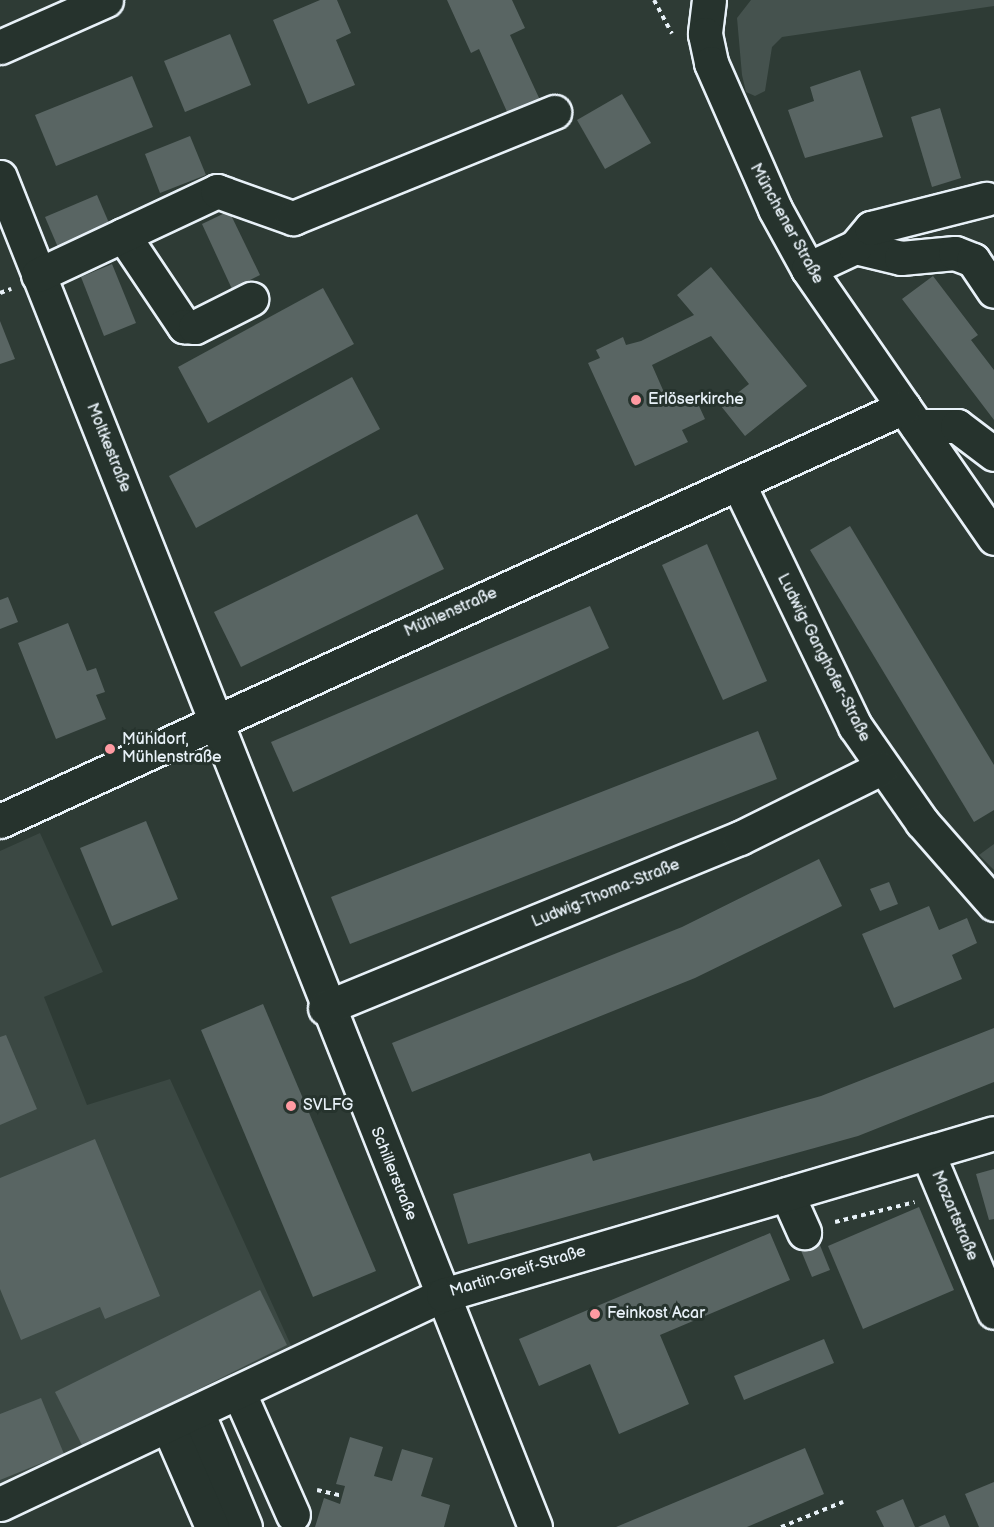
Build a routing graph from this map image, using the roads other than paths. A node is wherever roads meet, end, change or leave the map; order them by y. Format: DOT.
graph roads {
  1 [pos="106,0"];
  2 [pos="709,0"];
  3 [pos="0,47"];
  4 [pos="554,112"];
  5 [pos="0,177"];
  6 [pos="986,199"];
  7 [pos="123,235"];
  8 [pos="855,247"];
  9 [pos="808,269"];
  10 [pos="38,275"];
  11 [pos="994,291"];
  12 [pos="251,299"];
  13 [pos="910,417"];
  14 [pos="994,454"];
  15 [pos="738,483"];
  16 [pos="994,538"];
  17 [pos="216,719"];
  18 [pos="881,768"];
  19 [pos="0,821"];
  20 [pos="994,904"];
  21 [pos="325,1008"];
  22 [pos="994,1133"];
  23 [pos="928,1154"];
  24 [pos="787,1194"];
  25 [pos="804,1232"];
  26 [pos="443,1295"];
  27 [pos="994,1312"];
  28 [pos="239,1393"];
  29 [pos="198,1414"];
  30 [pos="169,1428"];
  31 [pos="0,1504"];
  32 [pos="293,1515"];
  33 [pos="212,1527"];
  34 [pos="244,1527"];
  35 [pos="535,1527"];
  1 -- 3 [label="street"];
  2 -- 9 [label="street, Münchener Straße"];
  4 -- 7 [label="street"];
  5 -- 10 [label="street, Moltkestraße"];
  6 -- 8 [label="street"];
  7 -- 10 [label="street"];
  7 -- 12 [label="street"];
  8 -- 9 [label="street"];
  8 -- 11 [label="street"];
  9 -- 13 [label="street, Münchener Straße"];
  10 -- 17 [label="street, Moltkestraße"];
  13 -- 14 [label="street"];
  13 -- 15 [label="street, Mühlenstraße"];
  13 -- 16 [label="street, Münchener Straße"];
  15 -- 17 [label="street, Mühlenstraße"];
  15 -- 18 [label="street, Ludwig-Ganghofer-Straße"];
  17 -- 19 [label="street, Mühlenstraße"];
  17 -- 21 [label="street, Schillerstraße"];
  18 -- 20 [label="street, Ludwig-Ganghofer-Straße"];
  18 -- 21 [label="street, Ludwig-Thoma-Straße"];
  21 -- 26 [label="street, Schillerstraße"];
  22 -- 23 [label="street, Martin-Greif-Straße"];
  23 -- 24 [label="street, Martin-Greif-Straße"];
  23 -- 27 [label="street, Mozartstraße"];
  24 -- 25 [label="street"];
  24 -- 26 [label="street, Martin-Greif-Straße"];
  26 -- 28 [label="street, Martin-Greif-Straße"];
  26 -- 35 [label="street, Schillerstraße"];
  28 -- 29 [label="street, Martin-Greif-Straße"];
  28 -- 32 [label="street"];
  29 -- 30 [label="street, Martin-Greif-Straße"];
  29 -- 34 [label="street"];
  30 -- 31 [label="street, Martin-Greif-Straße"];
  30 -- 33 [label="street"];
}
